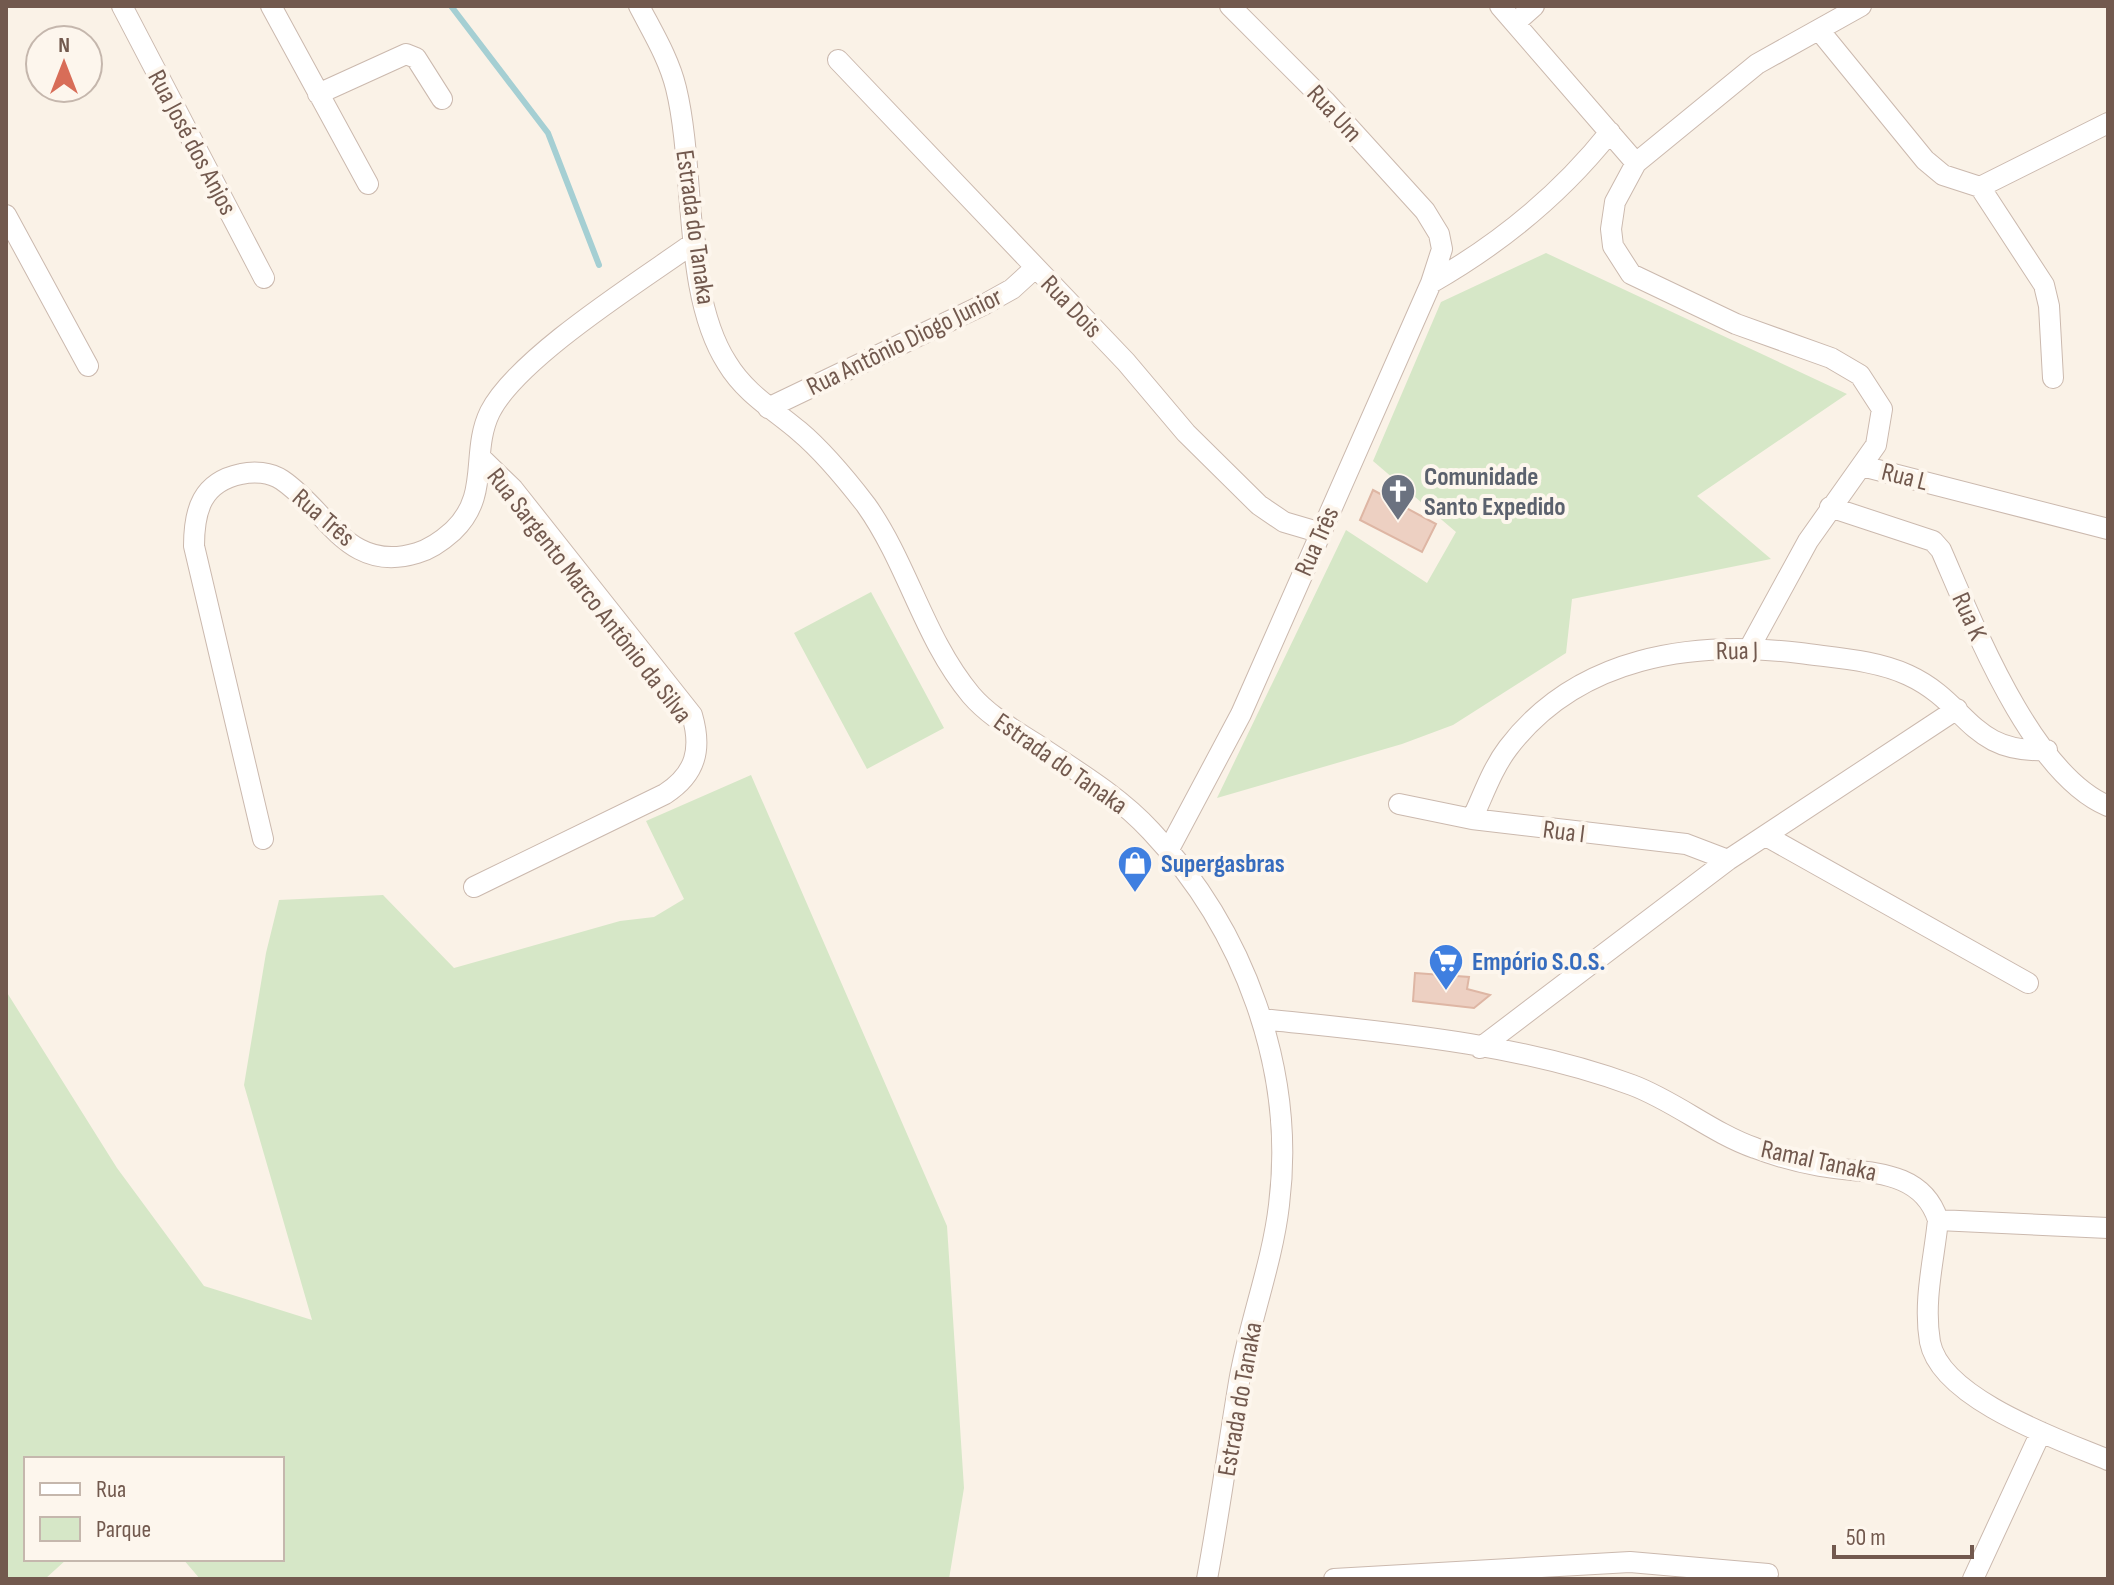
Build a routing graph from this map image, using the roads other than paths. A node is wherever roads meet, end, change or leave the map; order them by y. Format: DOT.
graph roads {
  1 [pos="122,6"];
  2 [pos="271,6"];
  3 [pos="639,6"];
  4 [pos="1230,6"];
  5 [pos="1500,6"];
  6 [pos="1534,6"];
  7 [pos="1861,6"];
  8 [pos="1515,23"];
  9 [pos="1819,30"];
  10 [pos="838,60"];
  11 [pos="318,94"];
  12 [pos="442,99"];
  13 [pos="2108,123"];
  14 [pos="1610,132"];
  15 [pos="1636,163"];
  16 [pos="368,184"];
  17 [pos="1980,187"];
  18 [pos="6,215"];
  19 [pos="1435,226"];
  20 [pos="695,242"];
  21 [pos="1035,268"];
  22 [pos="264,278"];
  23 [pos="1431,283"];
  24 [pos="88,366"];
  25 [pos="2053,378"];
  26 [pos="768,408"];
  27 [pos="481,458"];
  28 [pos="1862,466"];
  29 [pos="1830,507"];
  30 [pos="2108,529"];
  31 [pos="1318,532"];
  32 [pos="1750,647"];
  33 [pos="1957,709"];
  34 [pos="2047,750"];
  35 [pos="1399,804"];
  36 [pos="2108,806"];
  37 [pos="1472,819"];
  38 [pos="1766,836"];
  39 [pos="263,839"];
  40 [pos="1168,851"];
  41 [pos="1728,860"];
  42 [pos="474,887"];
  43 [pos="2028,983"];
  44 [pos="1262,1019"];
  45 [pos="1480,1048"];
  46 [pos="1938,1220"];
  47 [pos="2108,1228"];
  48 [pos="2041,1432"];
  49 [pos="2108,1460"];
  50 [pos="1684,1572"];
  51 [pos="1768,1574"];
  52 [pos="1457,1575"];
  53 [pos="1207,1579"];
  54 [pos="1334,1579"];
  55 [pos="1973,1579"];
  1 -- 22 [label="street, Rua José dos Anjos"];
  2 -- 11 [label="street"];
  3 -- 20 [label="street, Estrada do Tanaka"];
  4 -- 19 [label="street, Rua Um"];
  5 -- 8 [label="street"];
  6 -- 8 [label="street"];
  7 -- 9 [label="street"];
  8 -- 14 [label="street"];
  9 -- 15 [label="street"];
  9 -- 17 [label="street"];
  10 -- 21 [label="street, Rua Dois"];
  11 -- 12 [label="street"];
  11 -- 16 [label="street"];
  13 -- 17 [label="street"];
  14 -- 15 [label="street"];
  14 -- 23 [label="street"];
  15 -- 28 [label="street"];
  17 -- 25 [label="street"];
  18 -- 24 [label="street"];
  19 -- 23 [label="street, Rua Três"];
  20 -- 26 [label="street, Estrada do Tanaka"];
  20 -- 27 [label="street, Rua Três"];
  21 -- 26 [label="street, Rua Antônio Diogo Junior"];
  21 -- 31 [label="street, Rua Dois"];
  23 -- 31 [label="street, Rua Três"];
  26 -- 40 [label="street, Estrada do Tanaka"];
  27 -- 39 [label="street, Rua Três"];
  27 -- 42 [label="street, Rua Sargento Marco Antônio da Silva"];
  28 -- 29 [label="street, Rua L"];
  28 -- 30 [label="street, Rua L"];
  29 -- 32 [label="street, Rua L"];
  29 -- 34 [label="street, Rua K"];
  31 -- 40 [label="street, Rua Três"];
  32 -- 33 [label="street, Rua J"];
  32 -- 37 [label="street, Rua J"];
  33 -- 34 [label="street, Rua J"];
  33 -- 38 [label="street"];
  34 -- 36 [label="street, Rua K"];
  35 -- 37 [label="street, Rua I"];
  37 -- 41 [label="street, Rua I"];
  38 -- 41 [label="street"];
  38 -- 43 [label="street"];
  40 -- 44 [label="street, Estrada do Tanaka"];
  41 -- 45 [label="street"];
  44 -- 45 [label="street, Ramal Tanaka"];
  44 -- 53 [label="street, Estrada do Tanaka"];
  45 -- 46 [label="street, Ramal Tanaka"];
  46 -- 47 [label="street"];
  46 -- 48 [label="street"];
  48 -- 49 [label="street"];
  48 -- 55 [label="street"];
  50 -- 51 [label="street"];
  50 -- 52 [label="street"];
  52 -- 54 [label="street"];
}
